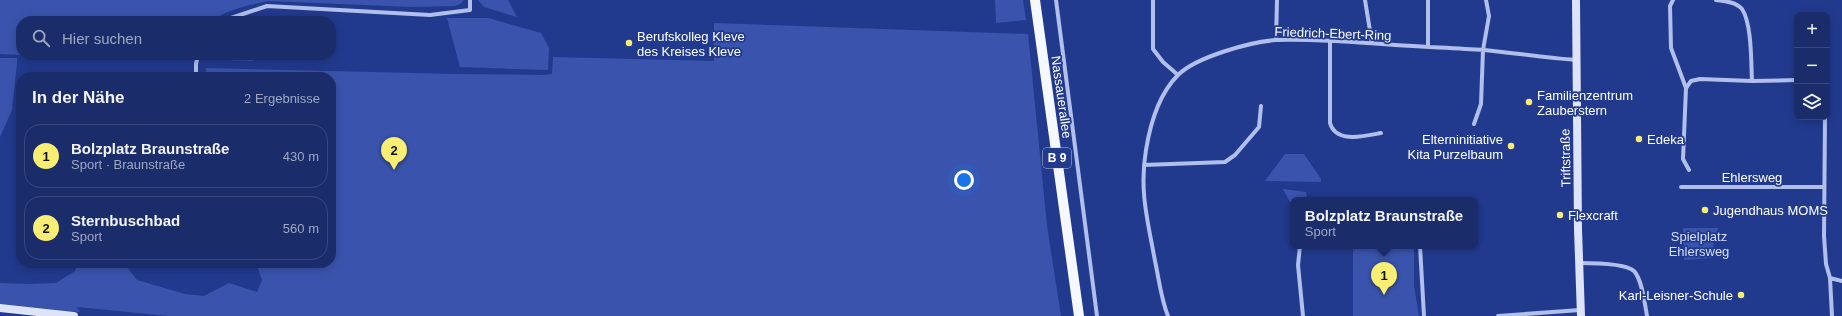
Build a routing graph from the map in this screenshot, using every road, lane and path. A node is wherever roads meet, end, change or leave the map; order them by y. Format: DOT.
graph roads {
  1 [pos="470,0"];
  2 [pos="1035,0"];
  3 [pos="1056,0"];
  4 [pos="1154,0"];
  5 [pos="1277,0"];
  6 [pos="1365,0"];
  7 [pos="1428,0"];
  8 [pos="1486,0"];
  9 [pos="1576,0"];
  10 [pos="1673,0"];
  11 [pos="1716,0"];
  12 [pos="237,16"];
  13 [pos="1276,40"];
  14 [pos="1330,42"];
  15 [pos="1372,43"];
  16 [pos="1428,47"];
  17 [pos="1483,50"];
  18 [pos="197,60"];
  19 [pos="1577,60"];
  20 [pos="196,72"];
  21 [pos="1178,75"];
  22 [pos="1794,80"];
  23 [pos="1752,81"];
  24 [pos="1686,88"];
  25 [pos="1261,106"];
  26 [pos="1825,120"];
  27 [pos="1474,124"];
  28 [pos="1381,133"];
  29 [pos="1144,165"];
  30 [pos="1689,170"];
  31 [pos="1681,187"];
  32 [pos="1824,187"];
  33 [pos="1300,249"];
  34 [pos="1420,249"];
  35 [pos="1579,263"];
  36 [pos="1830,278"];
  37 [pos="1842,281"];
  38 [pos="0,308"];
  39 [pos="1580,313"];
  40 [pos="74,316"];
  41 [pos="1079,316"];
  42 [pos="1097,316"];
  43 [pos="1168,316"];
  44 [pos="1303,316"];
  45 [pos="1424,316"];
  46 [pos="1498,316"];
  47 [pos="1648,316"];
  48 [pos="1832,316"];
  1 -- 12 [label="street"];
  2 -- 41 [label="main road, Nassauerallee / B 9"];
  3 -- 42 [label="street, Nassauerallee"];
  4 -- 21 [label="street"];
  5 -- 13 [label="street"];
  6 -- 15 [label="street"];
  7 -- 16 [label="street"];
  8 -- 17 [label="street"];
  9 -- 19 [label="street, Triftstraße"];
  10 -- 24 [label="street"];
  11 -- 23 [label="street"];
  13 -- 14 [label="street, Friedrich-Ebert-Ring"];
  13 -- 21 [label="street, Friedrich-Ebert-Ring"];
  14 -- 15 [label="street, Friedrich-Ebert-Ring"];
  14 -- 28 [label="street"];
  15 -- 16 [label="street, Friedrich-Ebert-Ring"];
  16 -- 17 [label="street, Friedrich-Ebert-Ring"];
  17 -- 19 [label="street, Friedrich-Ebert-Ring"];
  17 -- 27 [label="street"];
  18 -- 20 [label="street"];
  19 -- 35 [label="street, Triftstraße"];
  21 -- 29 [label="street, Friedrich-Ebert-Ring"];
  22 -- 23 [label="street"];
  23 -- 24 [label="street"];
  24 -- 30 [label="street"];
  25 -- 29 [label="street"];
  26 -- 32 [label="street"];
  29 -- 43 [label="street, Friedrich-Ebert-Ring"];
  31 -- 32 [label="street, Ehlersweg"];
  32 -- 36 [label="street"];
  33 -- 44 [label="street"];
  34 -- 45 [label="street"];
  35 -- 39 [label="street, Triftstraße"];
  35 -- 47 [label="street"];
  36 -- 37 [label="street"];
  36 -- 48 [label="street"];
  38 -- 40 [label="street"];
  39 -- 46 [label="street"];
}
